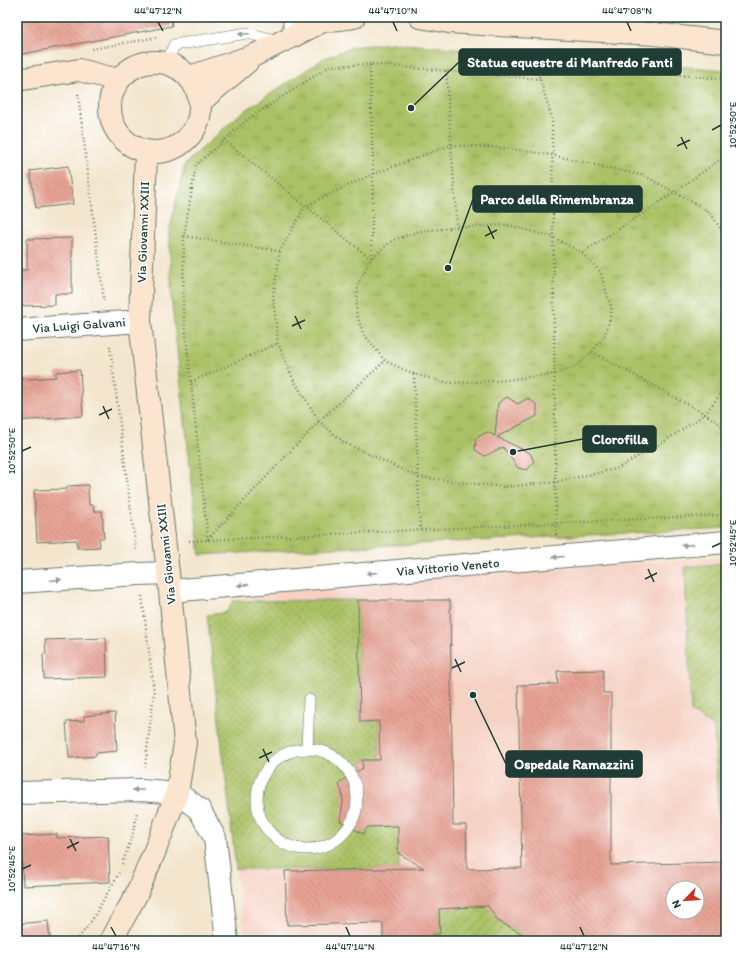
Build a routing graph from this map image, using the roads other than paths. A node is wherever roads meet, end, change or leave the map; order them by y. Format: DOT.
graph roads {
  1 [pos="354,17"];
  2 [pos="420,17"];
  3 [pos="325,19"];
  4 [pos="445,20"];
  5 [pos="539,22"];
  6 [pos="290,31"];
  7 [pos="726,42"];
  8 [pos="255,55"];
  9 [pos="166,63"];
  10 [pos="190,77"];
  11 [pos="17,80"];
  12 [pos="118,80"];
  13 [pos="201,102"];
  14 [pos="146,153"];
  15 [pos="140,321"];
  16 [pos="17,330"];
  17 [pos="726,542"];
  18 [pos="17,582"];
  19 [pos="169,582"];
  20 [pos="309,700"];
  21 [pos="307,748"];
  22 [pos="17,793"];
  23 [pos="177,793"];
  24 [pos="110,941"];
  25 [pos="227,941"];
  1 -- 3 [label="street"];
  2 -- 4 [label="street"];
  3 -- 6 [label="street"];
  4 -- 5 [label="street"];
  5 -- 7 [label="street"];
  6 -- 8 [label="street"];
  6 -- 9 [label="lane, one-way"];
  8 -- 10 [label="street"];
  8 -- 13 [label="street"];
  9 -- 10 [label="street"];
  9 -- 12 [label="street"];
  10 -- 13 [label="street"];
  11 -- 12 [label="street"];
  12 -- 14 [label="street"];
  13 -- 14 [label="street"];
  14 -- 15 [label="street, Via Giovanni XXIII"];
  15 -- 16 [label="street, Via Luigi Galvani"];
  15 -- 19 [label="street, Via Giovanni XXIII"];
  17 -- 19 [label="street, Via Vittorio Veneto, one-way"];
  18 -- 19 [label="street, Via Vittorio Veneto, one-way"];
  19 -- 23 [label="street, Via Giovanni XXIII"];
  20 -- 21 [label="lane"];
  21 -- 21 [label="lane"];
  23 -- 22 [label="street, one-way"];
  23 -- 24 [label="street, Via Giovanni XXIII"];
  23 -- 25 [label="street"];
}
